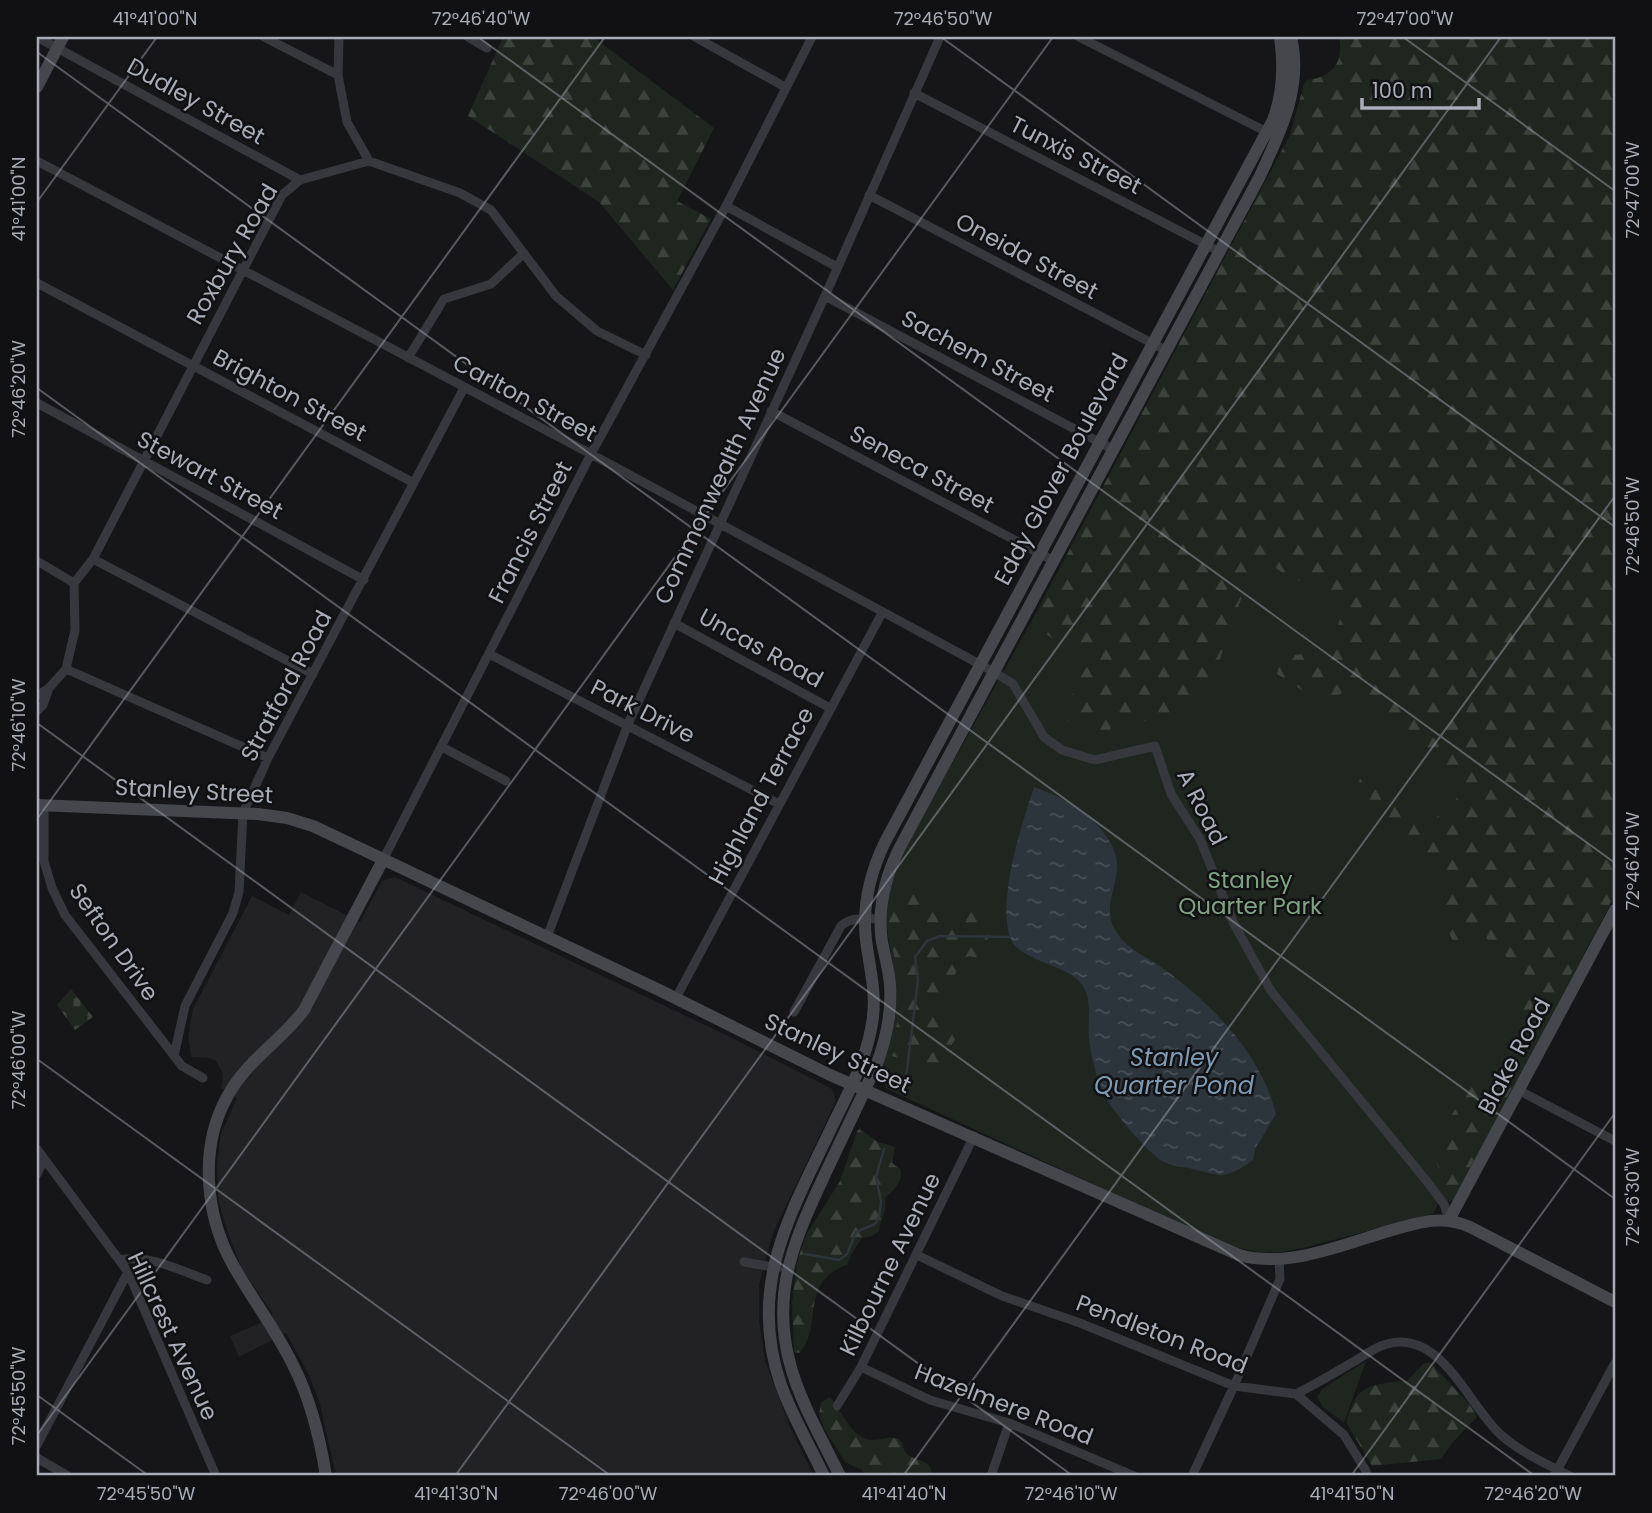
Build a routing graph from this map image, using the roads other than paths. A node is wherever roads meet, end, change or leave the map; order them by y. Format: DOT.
graph roads {
  1 [pos="37,37"];
  2 [pos="264,37"];
  3 [pos="339,37"];
  4 [pos="468,37"];
  5 [pos="695,37"];
  6 [pos="812,37"];
  7 [pos="940,37"];
  8 [pos="1079,37"];
  9 [pos="1280,37"];
  10 [pos="1291,37"];
  11 [pos="60,42"];
  12 [pos="487,48"];
  13 [pos="338,75"];
  14 [pos="37,88"];
  15 [pos="785,88"];
  16 [pos="914,93"];
  17 [pos="1272,134"];
  18 [pos="37,161"];
  19 [pos="369,161"];
  20 [pos="300,180"];
  21 [pos="869,195"];
  22 [pos="726,206"];
  23 [pos="1206,245"];
  24 [pos="1220,252"];
  25 [pos="524,253"];
  26 [pos="837,267"];
  27 [pos="242,270"];
  28 [pos="37,283"];
  29 [pos="825,296"];
  30 [pos="1153,343"];
  31 [pos="1167,351"];
  32 [pos="646,355"];
  33 [pos="408,358"];
  34 [pos="192,365"];
  35 [pos="464,388"];
  36 [pos="37,403"];
  37 [pos="771,411"];
  38 [pos="1100,443"];
  39 [pos="1114,450"];
  40 [pos="591,454"];
  41 [pos="142,460"];
  42 [pos="414,483"];
  43 [pos="719,525"];
  44 [pos="1040,553"];
  45 [pos="93,559"];
  46 [pos="37,561"];
  47 [pos="1054,561"];
  48 [pos="364,580"];
  49 [pos="74,583"];
  50 [pos="882,613"];
  51 [pos="674,622"];
  52 [pos="489,654"];
  53 [pos="980,664"];
  54 [pos="66,669"];
  55 [pos="994,672"];
  56 [pos="313,674"];
  57 [pos="49,688"];
  58 [pos="37,696"];
  59 [pos="830,708"];
  60 [pos="37,711"];
  61 [pos="628,724"];
  62 [pos="442,747"];
  63 [pos="268,758"];
  64 [pos="506,781"];
  65 [pos="913,789"];
  66 [pos="927,797"];
  67 [pos="779,804"];
  68 [pos="41,805"];
  69 [pos="243,813"];
  70 [pos="383,860"];
  71 [pos="1615,910"];
  72 [pos="865,919"];
  73 [pos="881,919"];
  74 [pos="547,937"];
  75 [pos="676,998"];
  76 [pos="794,1012"];
  77 [pos="174,1056"];
  78 [pos="203,1078"];
  79 [pos="851,1084"];
  80 [pos="864,1090"];
  81 [pos="1520,1091"];
  82 [pos="974,1136"];
  83 [pos="1615,1141"];
  84 [pos="37,1149"];
  85 [pos="44,1160"];
  86 [pos="37,1174"];
  87 [pos="1449,1220"];
  88 [pos="917,1255"];
  89 [pos="1279,1258"];
  90 [pos="120,1259"];
  91 [pos="744,1262"];
  92 [pos="773,1267"];
  93 [pos="787,1270"];
  94 [pos="128,1272"];
  95 [pos="206,1280"];
  96 [pos="1615,1301"];
  97 [pos="1615,1363"];
  98 [pos="861,1367"];
  99 [pos="1234,1386"];
  100 [pos="1296,1394"];
  101 [pos="838,1406"];
  102 [pos="1009,1423"];
  103 [pos="819,1433"];
  104 [pos="806,1440"];
  105 [pos="37,1445"];
  106 [pos="37,1458"];
  107 [pos="1556,1473"];
  108 [pos="68,1476"];
  109 [pos="216,1476"];
  110 [pos="326,1476"];
  111 [pos="824,1476"];
  112 [pos="840,1476"];
  113 [pos="991,1476"];
  114 [pos="1134,1476"];
  115 [pos="1192,1476"];
  116 [pos="1367,1476"];
  117 [pos="1570,1476"];
  1 -- 11 [label="street, Dudley Street"];
  2 -- 13 [label="street"];
  3 -- 13 [label="street"];
  4 -- 12 [label="street"];
  5 -- 15 [label="street"];
  6 -- 15 [label="street, Francis Street"];
  7 -- 16 [label="street, Commonwealth Avenue"];
  8 -- 17 [label="street"];
  9 -- 17 [label="street, Eddy Glover Boulevard"];
  10 -- 17 [label="street, Eddy Glover Boulevard"];
  11 -- 14 [label="street"];
  11 -- 20 [label="street, Dudley Street"];
  13 -- 19 [label="street"];
  15 -- 22 [label="street, Francis Street"];
  16 -- 21 [label="street, Commonwealth Avenue"];
  16 -- 23 [label="street, Tunxis Street"];
  17 -- 23 [label="street, Eddy Glover Boulevard"];
  17 -- 24 [label="street, Eddy Glover Boulevard"];
  18 -- 27 [label="street, Carlton Street"];
  19 -- 20 [label="street, Roxbury Road"];
  19 -- 25 [label="street"];
  20 -- 27 [label="street, Roxbury Road"];
  21 -- 26 [label="street, Commonwealth Avenue"];
  21 -- 30 [label="street, Oneida Street"];
  22 -- 26 [label="street"];
  22 -- 32 [label="street, Francis Street"];
  23 -- 24 [label="street, Tunxis Street"];
  23 -- 30 [label="street, Eddy Glover Boulevard"];
  24 -- 31 [label="street, Eddy Glover Boulevard"];
  25 -- 32 [label="street"];
  25 -- 33 [label="street"];
  26 -- 29 [label="street, Commonwealth Avenue"];
  27 -- 33 [label="street, Carlton Street"];
  27 -- 34 [label="street, Roxbury Road"];
  28 -- 34 [label="street, Brighton Street"];
  29 -- 37 [label="street, Commonwealth Avenue"];
  29 -- 38 [label="street, Sachem Street"];
  30 -- 31 [label="street, Oneida Street"];
  30 -- 38 [label="street, Eddy Glover Boulevard"];
  31 -- 39 [label="street, Eddy Glover Boulevard"];
  32 -- 40 [label="street, Francis Street"];
  33 -- 35 [label="street, Carlton Street"];
  34 -- 41 [label="street, Roxbury Road"];
  34 -- 42 [label="street, Brighton Street"];
  35 -- 40 [label="street, Carlton Street"];
  35 -- 42 [label="street, Stratford Road"];
  36 -- 41 [label="street, Stewart Street"];
  37 -- 43 [label="street, Commonwealth Avenue"];
  37 -- 44 [label="street, Seneca Street"];
  38 -- 39 [label="street, Sachem Street"];
  38 -- 44 [label="street, Eddy Glover Boulevard"];
  39 -- 47 [label="street, Eddy Glover Boulevard"];
  40 -- 43 [label="street, Carlton Street"];
  40 -- 52 [label="street, Francis Street"];
  41 -- 45 [label="street, Roxbury Road"];
  41 -- 48 [label="street, Stewart Street"];
  42 -- 48 [label="street, Stratford Road"];
  43 -- 50 [label="street, Carlton Street"];
  43 -- 51 [label="street, Commonwealth Avenue"];
  44 -- 47 [label="street, Seneca Street"];
  44 -- 53 [label="street, Eddy Glover Boulevard"];
  45 -- 49 [label="street, Roxbury Road"];
  45 -- 56 [label="street"];
  46 -- 49 [label="street"];
  47 -- 55 [label="street, Eddy Glover Boulevard"];
  48 -- 56 [label="street, Stratford Road"];
  49 -- 54 [label="street"];
  50 -- 53 [label="street, Carlton Street"];
  50 -- 59 [label="street, Highland Terrace"];
  51 -- 59 [label="street, Uncas Road"];
  51 -- 61 [label="street, Commonwealth Avenue"];
  52 -- 61 [label="street, Park Drive"];
  52 -- 62 [label="street, Francis Street"];
  53 -- 55 [label="street, Carlton Street"];
  53 -- 65 [label="street, Eddy Glover Boulevard"];
  54 -- 57 [label="street"];
  54 -- 63 [label="street"];
  55 -- 66 [label="street, Eddy Glover Boulevard"];
  55 -- 87 [label="street, A Road"];
  56 -- 63 [label="street, Stratford Road"];
  57 -- 58 [label="street"];
  57 -- 60 [label="street"];
  59 -- 67 [label="street, Highland Terrace"];
  61 -- 67 [label="street, Park Drive"];
  61 -- 74 [label="street, Commonwealth Avenue"];
  62 -- 64 [label="street"];
  62 -- 70 [label="street, Francis Street"];
  63 -- 69 [label="street, Stratford Road"];
  65 -- 66 [label="street"];
  65 -- 72 [label="street, Eddy Glover Boulevard"];
  66 -- 73 [label="street, Eddy Glover Boulevard"];
  67 -- 75 [label="street, Highland Terrace"];
  68 -- 69 [label="street, Stanley Street"];
  68 -- 77 [label="street, Sefton Drive"];
  69 -- 70 [label="street, Stanley Street"];
  69 -- 77 [label="street, Stratford Road"];
  70 -- 74 [label="street, Stanley Street"];
  70 -- 110 [label="street"];
  71 -- 81 [label="street, Blake Road"];
  72 -- 73 [label="street"];
  72 -- 76 [label="street"];
  72 -- 79 [label="street, Eddy Glover Boulevard"];
  73 -- 80 [label="street, Eddy Glover Boulevard"];
  74 -- 75 [label="street, Stanley Street"];
  75 -- 79 [label="street, Stanley Street"];
  77 -- 78 [label="street, Sefton Drive"];
  79 -- 80 [label="street, Stanley Street"];
  79 -- 92 [label="street, Eddy Glover Boulevard"];
  80 -- 82 [label="street, Stanley Street"];
  80 -- 93 [label="street, Eddy Glover Boulevard"];
  81 -- 83 [label="street"];
  81 -- 87 [label="street, Blake Road"];
  82 -- 88 [label="street, Kilbourne Avenue"];
  82 -- 89 [label="street, Stanley Street"];
  84 -- 85 [label="street, Hillcrest Avenue"];
  85 -- 86 [label="street"];
  85 -- 90 [label="street, Hillcrest Avenue"];
  87 -- 89 [label="street, Stanley Street"];
  87 -- 96 [label="street, Stanley Street"];
  88 -- 98 [label="street, Kilbourne Avenue"];
  88 -- 99 [label="street, Pendleton Road"];
  89 -- 99 [label="street"];
  90 -- 94 [label="street, Hillcrest Avenue"];
  90 -- 95 [label="street"];
  91 -- 92 [label="street"];
  92 -- 93 [label="street"];
  92 -- 104 [label="street, Eddy Glover Boulevard"];
  93 -- 103 [label="street, Eddy Glover Boulevard"];
  94 -- 105 [label="street"];
  94 -- 109 [label="street, Hillcrest Avenue"];
  97 -- 107 [label="street"];
  98 -- 101 [label="street, Kilbourne Avenue"];
  98 -- 102 [label="street, Hazelmere Road"];
  99 -- 100 [label="street, Pendleton Road"];
  99 -- 115 [label="street"];
  100 -- 107 [label="street"];
  100 -- 116 [label="street"];
  102 -- 113 [label="street"];
  102 -- 114 [label="street, Hazelmere Road"];
  103 -- 104 [label="street"];
  103 -- 112 [label="street, Eddy Glover Boulevard"];
  104 -- 111 [label="street, Eddy Glover Boulevard"];
  106 -- 108 [label="street"];
  107 -- 117 [label="street"];
}
